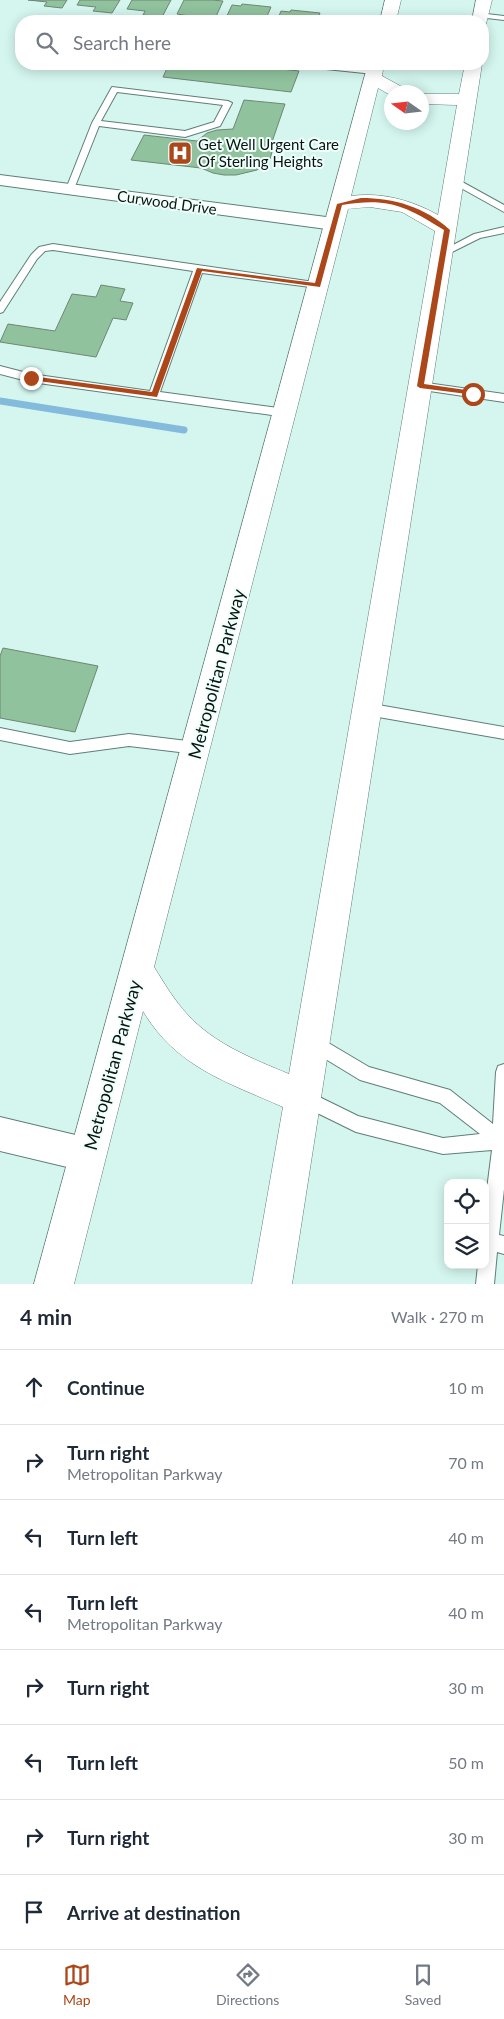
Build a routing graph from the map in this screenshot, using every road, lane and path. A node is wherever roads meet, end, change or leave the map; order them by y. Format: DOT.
graph roads {
  1 [pos="394,0"];
  2 [pos="482,12"];
  3 [pos="390,15"];
  4 [pos="504,18"];
  5 [pos="472,70"];
  6 [pos="375,71"];
  7 [pos="390,85"];
  8 [pos="429,100"];
  9 [pos="467,100"];
  10 [pos="96,123"];
  11 [pos="0,180"];
  12 [pos="455,181"];
  13 [pos="70,189"];
  14 [pos="504,209"];
  15 [pos="337,214"];
  16 [pos="447,230"];
  17 [pos="504,230"];
  18 [pos="443,253"];
  19 [pos="200,269"];
  20 [pos="318,285"];
  21 [pos="0,310"];
  22 [pos="0,370"];
  23 [pos="420,386"];
  24 [pos="154,395"];
  25 [pos="504,398"];
  26 [pos="286,413"];
  27 [pos="367,709"];
  28 [pos="504,733"];
  29 [pos="0,734"];
  30 [pos="196,748"];
  31 [pos="137,969"];
  32 [pos="312,1041"];
  33 [pos="504,1072"];
  34 [pos="302,1097"];
  35 [pos="0,1134"];
  36 [pos="502,1140"];
  37 [pos="88,1155"];
  38 [pos="496,1243"];
  39 [pos="54,1284"];
  40 [pos="272,1284"];
  41 [pos="485,1284"];
  1 -- 3 [label="main road"];
  2 -- 4 [label="lane"];
  5 -- 9 [label="main road"];
  6 -- 7 [label="main road"];
  6 -- 15 [label="main road, Metropolitan Parkway"];
  8 -- 9 [label="main road"];
  9 -- 12 [label="main road"];
  10 -- 10 [label="lane"];
  10 -- 13 [label="lane"];
  11 -- 13 [label="street, Curwood Drive"];
  12 -- 14 [label="lane"];
  12 -- 16 [label="main road"];
  13 -- 15 [label="street, Curwood Drive"];
  15 -- 16 [label="main road"];
  15 -- 20 [label="main road, Metropolitan Parkway"];
  16 -- 18 [label="main road"];
  17 -- 18 [label="lane"];
  18 -- 23 [label="main road"];
  19 -- 20 [label="lane"];
  19 -- 21 [label="lane"];
  19 -- 24 [label="lane"];
  20 -- 26 [label="main road, Metropolitan Parkway"];
  22 -- 24 [label="lane"];
  23 -- 25 [label="lane"];
  23 -- 27 [label="main road"];
  24 -- 26 [label="lane"];
  26 -- 30 [label="main road, Metropolitan Parkway"];
  27 -- 28 [label="lane"];
  27 -- 32 [label="main road"];
  29 -- 30 [label="lane"];
  30 -- 31 [label="main road, Metropolitan Parkway"];
  31 -- 34 [label="main road"];
  31 -- 37 [label="main road, Metropolitan Parkway"];
  32 -- 34 [label="main road"];
  32 -- 36 [label="lane"];
  33 -- 36 [label="lane"];
  34 -- 36 [label="lane"];
  34 -- 40 [label="main road"];
  35 -- 37 [label="street"];
  36 -- 38 [label="lane"];
  37 -- 39 [label="main road, Metropolitan Parkway"];
  38 -- 41 [label="lane"];
}
